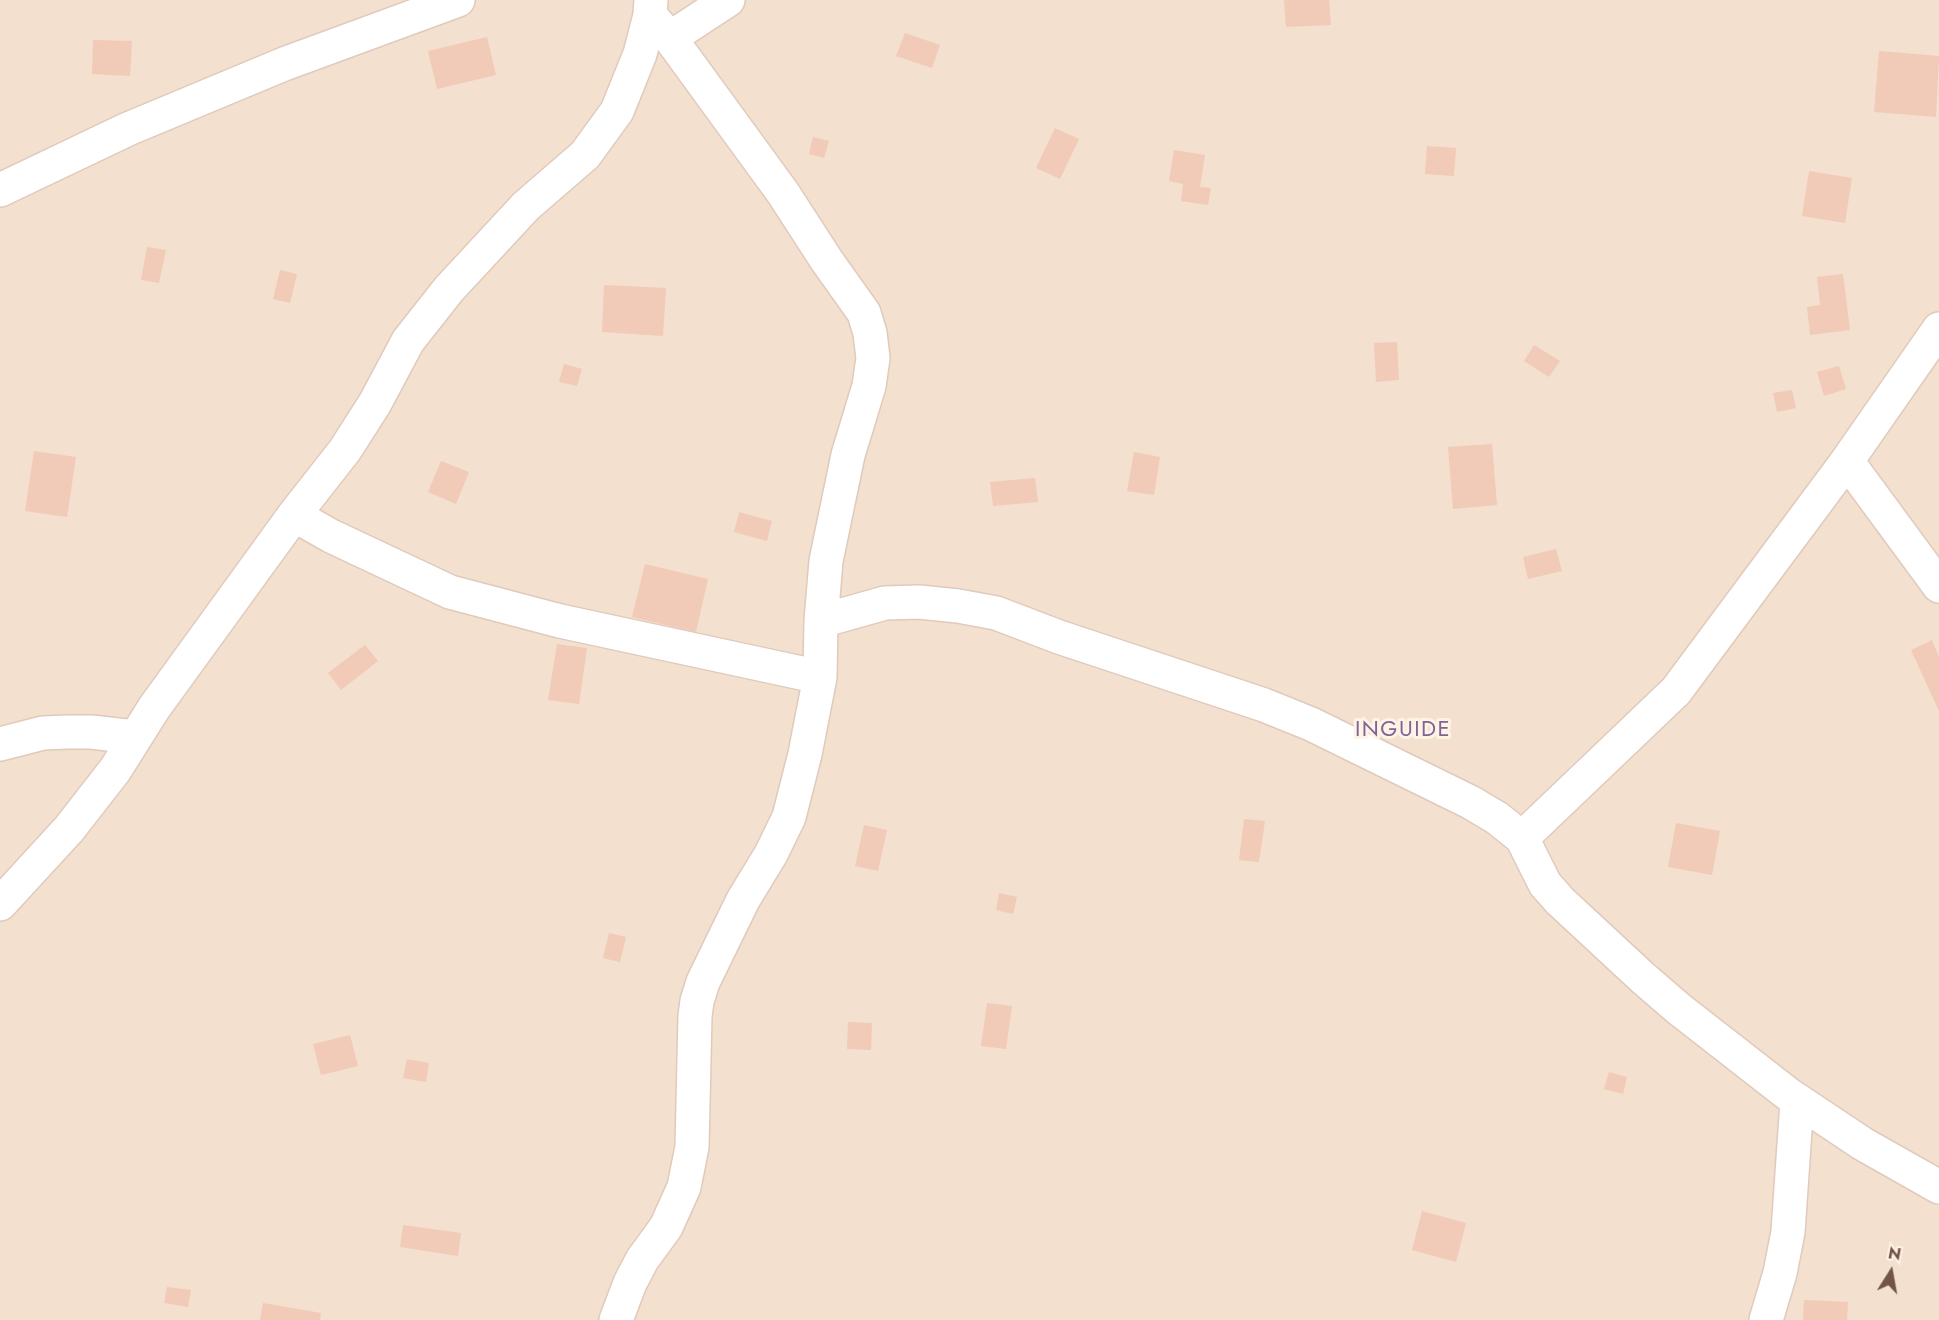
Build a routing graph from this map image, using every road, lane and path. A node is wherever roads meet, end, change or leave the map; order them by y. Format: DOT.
graph roads {
  1 [pos="458,0"];
  2 [pos="728,0"];
  3 [pos="657,18"];
  4 [pos="0,190"];
  5 [pos="1939,329"];
  6 [pos="1847,461"];
  7 [pos="294,515"];
  8 [pos="1939,586"];
  9 [pos="821,621"];
  10 [pos="820,677"];
  11 [pos="135,737"];
  12 [pos="0,744"];
  13 [pos="1522,838"];
  14 [pos="0,904"];
  15 [pos="1797,1101"];
  16 [pos="1939,1187"];
  17 [pos="616,1320"];
  18 [pos="1766,1320"];
  1 -- 4 [label="street"];
  2 -- 3 [label="street"];
  3 -- 7 [label="street"];
  3 -- 9 [label="street"];
  5 -- 6 [label="street"];
  6 -- 8 [label="street"];
  6 -- 13 [label="street"];
  7 -- 10 [label="street"];
  7 -- 11 [label="street"];
  9 -- 10 [label="street"];
  9 -- 13 [label="street"];
  10 -- 17 [label="street"];
  11 -- 12 [label="street"];
  11 -- 14 [label="street"];
  13 -- 15 [label="street"];
  15 -- 16 [label="street"];
  15 -- 18 [label="street"];
}
